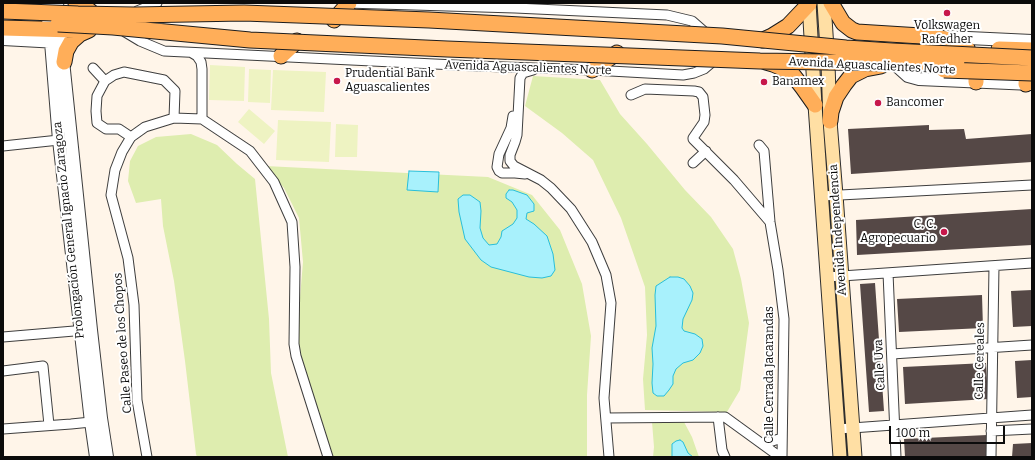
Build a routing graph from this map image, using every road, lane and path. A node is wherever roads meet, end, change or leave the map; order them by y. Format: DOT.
graph roads {
  1 [pos="76,3"];
  2 [pos="158,3"];
  3 [pos="341,3"];
  4 [pos="349,3"];
  5 [pos="814,3"];
  6 [pos="831,3"];
  7 [pos="520,5"];
  8 [pos="3,6"];
  9 [pos="52,6"];
  10 [pos="3,11"];
  11 [pos="90,11"];
  12 [pos="137,11"];
  13 [pos="3,20"];
  14 [pos="334,20"];
  15 [pos="3,28"];
  16 [pos="90,30"];
  17 [pos="125,32"];
  18 [pos="56,36"];
  19 [pos="937,37"];
  20 [pos="711,38"];
  21 [pos="3,39"];
  22 [pos="763,40"];
  23 [pos="298,41"];
  24 [pos="1032,41"];
  25 [pos="819,42"];
  26 [pos="967,48"];
  27 [pos="1032,50"];
  28 [pos="192,53"];
  29 [pos="617,53"];
  30 [pos="215,54"];
  31 [pos="281,56"];
  32 [pos="1032,58"];
  33 [pos="713,59"];
  34 [pos="763,61"];
  35 [pos="64,62"];
  36 [pos="820,63"];
  37 [pos="476,66"];
  38 [pos="881,66"];
  39 [pos="93,68"];
  40 [pos="540,68"];
  41 [pos="202,69"];
  42 [pos="592,70"];
  43 [pos="1030,76"];
  44 [pos="105,81"];
  45 [pos="631,95"];
  46 [pos="815,105"];
  47 [pos="174,118"];
  48 [pos="202,119"];
  49 [pos="830,121"];
  50 [pos="131,137"];
  51 [pos="59,140"];
  52 [pos="759,144"];
  53 [pos="3,146"];
  54 [pos="706,151"];
  55 [pos="693,163"];
  56 [pos="534,176"];
  57 [pos="1032,185"];
  58 [pos="836,195"];
  59 [pos="822,196"];
  60 [pos="770,222"];
  61 [pos="1032,263"];
  62 [pos="994,266"];
  63 [pos="888,273"];
  64 [pos="842,276"];
  65 [pos="827,277"];
  66 [pos="86,330"];
  67 [pos="3,336"];
  68 [pos="1032,344"];
  69 [pos="992,347"];
  70 [pos="892,354"];
  71 [pos="3,371"];
  72 [pos="1032,415"];
  73 [pos="718,417"];
  74 [pos="606,418"];
  75 [pos="991,418"];
  76 [pos="91,422"];
  77 [pos="49,425"];
  78 [pos="895,425"];
  79 [pos="853,428"];
  80 [pos="3,429"];
  81 [pos="838,429"];
  82 [pos="1032,429"];
  83 [pos="991,431"];
  84 [pos="782,438"];
  85 [pos="763,444"];
  86 [pos="96,457"];
  87 [pos="107,457"];
  88 [pos="147,457"];
  89 [pos="328,457"];
  90 [pos="609,457"];
  91 [pos="725,457"];
  92 [pos="781,457"];
  93 [pos="840,457"];
  94 [pos="855,457"];
  95 [pos="896,457"];
  96 [pos="990,457"];
  1 -- 11 [label="main road"];
  2 -- 12 [label="street, Avenida Aguascalientes Norte"];
  3 -- 4 [label="street"];
  4 -- 7 [label="street"];
  4 -- 14 [label="main road"];
  5 -- 22 [label="main road"];
  5 -- 25 [label="main road, Avenida Independencia"];
  6 -- 19 [label="main road"];
  7 -- 20 [label="street"];
  8 -- 9 [label="main road, Avenida Aguascalientes Norte"];
  9 -- 11 [label="main road, Avenida Aguascalientes Norte"];
  9 -- 18 [label="street, Prolongación General Ignacio Zaragoza"];
  10 -- 32 [label="main road, bridge"];
  11 -- 12 [label="main road, Avenida Aguascalientes Norte"];
  12 -- 14 [label="main road, Avenida Aguascalientes Norte"];
  13 -- 34 [label="main road, bridge"];
  14 -- 20 [label="main road, Avenida Aguascalientes Norte"];
  15 -- 18 [label="main road, Avenida Aguascalientes Norte"];
  16 -- 17 [label="main road, Avenida Aguascalientes Norte"];
  16 -- 18 [label="main road, Avenida Aguascalientes Norte"];
  16 -- 35 [label="main road"];
  17 -- 23 [label="main road, Avenida Aguascalientes Norte"];
  17 -- 28 [label="street, Avenida Aguascalientes Norte"];
  18 -- 21 [label="street, Avenida Aguascalientes Norte"];
  18 -- 35 [label="street, Prolongación General Ignacio Zaragoza"];
  18 -- 51 [label="street, Prolongación General Ignacio Zaragoza"];
  19 -- 24 [label="street"];
  19 -- 26 [label="main road"];
  20 -- 22 [label="main road, Avenida Aguascalientes Norte"];
  22 -- 25 [label="main road, Avenida Aguascalientes Norte"];
  23 -- 29 [label="main road, Avenida Aguascalientes Norte"];
  23 -- 31 [label="main road"];
  25 -- 26 [label="main road, Avenida Aguascalientes Norte"];
  25 -- 36 [label="main road, Avenida Independencia"];
  26 -- 27 [label="main road, Avenida Aguascalientes Norte"];
  28 -- 30 [label="street, Avenida Aguascalientes Norte"];
  28 -- 41 [label="street"];
  29 -- 33 [label="main road, Avenida Aguascalientes Norte"];
  29 -- 42 [label="main road"];
  30 -- 31 [label="street, Avenida Aguascalientes Norte"];
  30 -- 41 [label="street"];
  31 -- 37 [label="street, Avenida Aguascalientes Norte"];
  33 -- 34 [label="main road, Avenida Aguascalientes Norte"];
  33 -- 42 [label="street, Avenida Aguascalientes Norte"];
  34 -- 36 [label="main road, Avenida Aguascalientes Norte"];
  34 -- 43 [label="main road, bridge"];
  34 -- 46 [label="main road"];
  35 -- 66 [label="street, Prolongación General Ignacio Zaragoza"];
  36 -- 38 [label="main road, Avenida Aguascalientes Norte"];
  36 -- 46 [label="main road, Avenida Independencia"];
  36 -- 49 [label="main road, Avenida Independencia"];
  37 -- 40 [label="street, Avenida Aguascalientes Norte"];
  37 -- 56 [label="street"];
  38 -- 43 [label="main road, Avenida Aguascalientes Norte"];
  38 -- 49 [label="main road"];
  39 -- 44 [label="street"];
  40 -- 42 [label="street, Avenida Aguascalientes Norte"];
  40 -- 56 [label="street"];
  41 -- 48 [label="street"];
  44 -- 47 [label="street"];
  44 -- 50 [label="street"];
  45 -- 54 [label="street"];
  46 -- 59 [label="main road, Avenida Independencia"];
  47 -- 48 [label="street, Calle Paseo de los Chopos"];
  47 -- 50 [label="street, Calle Paseo de los Chopos"];
  48 -- 89 [label="street"];
  49 -- 58 [label="main road, Avenida Independencia"];
  50 -- 88 [label="street, Calle Paseo de los Chopos"];
  51 -- 53 [label="street"];
  51 -- 66 [label="street, Prolongación General Ignacio Zaragoza"];
  52 -- 60 [label="street, Calle Cerrada Jacarandas"];
  54 -- 55 [label="street"];
  54 -- 60 [label="street"];
  56 -- 74 [label="street"];
  57 -- 58 [label="street"];
  58 -- 59 [label="street"];
  58 -- 64 [label="main road, Avenida Independencia"];
  59 -- 65 [label="main road, Avenida Independencia"];
  60 -- 84 [label="street, Calle Cerrada Jacarandas"];
  61 -- 62 [label="street"];
  62 -- 63 [label="street"];
  62 -- 69 [label="street, Calle Cereales"];
  63 -- 64 [label="street"];
  63 -- 70 [label="street, Calle Uva"];
  64 -- 65 [label="street"];
  64 -- 79 [label="main road, Avenida Independencia"];
  65 -- 81 [label="main road, Avenida Independencia"];
  66 -- 67 [label="street"];
  66 -- 76 [label="street, Prolongación General Ignacio Zaragoza"];
  66 -- 87 [label="street, Prolongación General Ignacio Zaragoza"];
  68 -- 69 [label="street"];
  69 -- 70 [label="street"];
  69 -- 75 [label="street, Calle Cereales"];
  70 -- 78 [label="street, Calle Uva"];
  71 -- 77 [label="street"];
  72 -- 75 [label="street"];
  73 -- 74 [label="street"];
  73 -- 85 [label="street"];
  73 -- 91 [label="street"];
  74 -- 90 [label="street"];
  75 -- 78 [label="street"];
  75 -- 83 [label="street, Calle Cereales"];
  76 -- 77 [label="street"];
  76 -- 86 [label="street, Prolongación General Ignacio Zaragoza"];
  77 -- 80 [label="street"];
  78 -- 79 [label="street"];
  78 -- 95 [label="street, Calle Uva"];
  79 -- 81 [label="street"];
  79 -- 94 [label="main road, Avenida Independencia"];
  81 -- 93 [label="main road, Avenida Independencia"];
  82 -- 83 [label="street"];
  83 -- 96 [label="street, Calle Cereales"];
  84 -- 85 [label="street"];
  84 -- 92 [label="street, Calle Cerrada Jacarandas"];
  85 -- 92 [label="street"];
}
